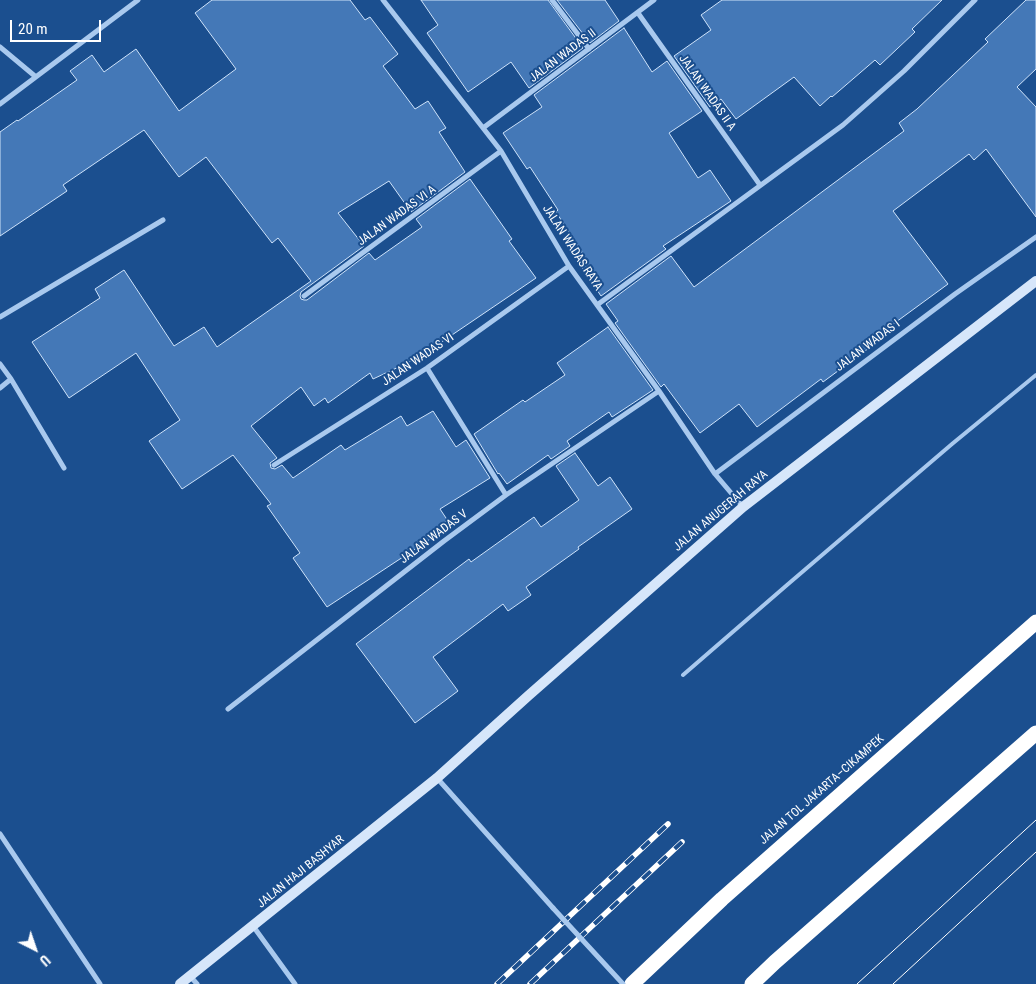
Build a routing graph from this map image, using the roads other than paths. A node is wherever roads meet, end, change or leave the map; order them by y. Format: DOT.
graph roads {
  1 [pos="138,0"];
  2 [pos="383,0"];
  3 [pos="552,0"];
  4 [pos="654,0"];
  5 [pos="975,0"];
  6 [pos="638,13"];
  7 [pos="0,48"];
  8 [pos="588,49"];
  9 [pos="36,77"];
  10 [pos="0,104"];
  11 [pos="483,128"];
  12 [pos="501,152"];
  13 [pos="760,185"];
  14 [pos="163,220"];
  15 [pos="1036,237"];
  16 [pos="569,266"];
  17 [pos="1036,281"];
  18 [pos="304,296"];
  19 [pos="598,305"];
  20 [pos="0,317"];
  21 [pos="0,364"];
  22 [pos="427,368"];
  23 [pos="1036,376"];
  24 [pos="11,379"];
  25 [pos="0,388"];
  26 [pos="659,391"];
  27 [pos="274,465"];
  28 [pos="64,468"];
  29 [pos="715,474"];
  30 [pos="506,495"];
  31 [pos="743,507"];
  32 [pos="1036,622"];
  33 [pos="683,675"];
  34 [pos="228,709"];
  35 [pos="1036,733"];
  36 [pos="437,778"];
  37 [pos="0,834"];
  38 [pos="253,926"];
  39 [pos="194,980"];
  40 [pos="100,984"];
  41 [pos="180,984"];
  42 [pos="295,984"];
  43 [pos="624,984"];
  44 [pos="632,984"];
  45 [pos="752,984"];
  1 -- 9 [label="street"];
  2 -- 11 [label="street, JALAN WADAS RAYA"];
  3 -- 8 [label="street"];
  4 -- 6 [label="street, JALAN WADAS II"];
  5 -- 13 [label="street"];
  6 -- 8 [label="street, JALAN WADAS II"];
  6 -- 13 [label="street, JALAN WADAS II A"];
  7 -- 9 [label="street"];
  8 -- 11 [label="street, JALAN WADAS II"];
  9 -- 10 [label="street"];
  11 -- 12 [label="street, JALAN WADAS RAYA"];
  12 -- 16 [label="street, JALAN WADAS RAYA"];
  12 -- 18 [label="street, JALAN WADAS VI A"];
  13 -- 19 [label="street"];
  14 -- 20 [label="street"];
  15 -- 29 [label="street, JALAN WADAS I"];
  16 -- 19 [label="street, JALAN WADAS RAYA"];
  16 -- 22 [label="street, JALAN WADAS VI"];
  17 -- 31 [label="street, JALAN ANUGERAH RAYA"];
  19 -- 26 [label="street, JALAN WADAS RAYA"];
  21 -- 24 [label="street"];
  22 -- 27 [label="street, JALAN WADAS VI"];
  22 -- 30 [label="street"];
  23 -- 33 [label="lane"];
  24 -- 25 [label="street"];
  24 -- 28 [label="street"];
  26 -- 29 [label="street, JALAN WADAS RAYA"];
  26 -- 30 [label="street, JALAN WADAS V"];
  29 -- 31 [label="street, JALAN WADAS RAYA"];
  30 -- 34 [label="street, JALAN WADAS V"];
  31 -- 36 [label="street, JALAN ANUGERAH RAYA"];
  32 -- 44 [label="highway, JALAN TOL JAKARTA–CIKAMPEK"];
  35 -- 45 [label="highway"];
  36 -- 38 [label="street, JALAN HAJI BASHYAR"];
  36 -- 43 [label="street, bridge"];
  37 -- 40 [label="street"];
  38 -- 39 [label="street, JALAN HAJI BASHYAR"];
  38 -- 42 [label="street"];
  39 -- 41 [label="street, JALAN HAJI BASHYAR"];
}
